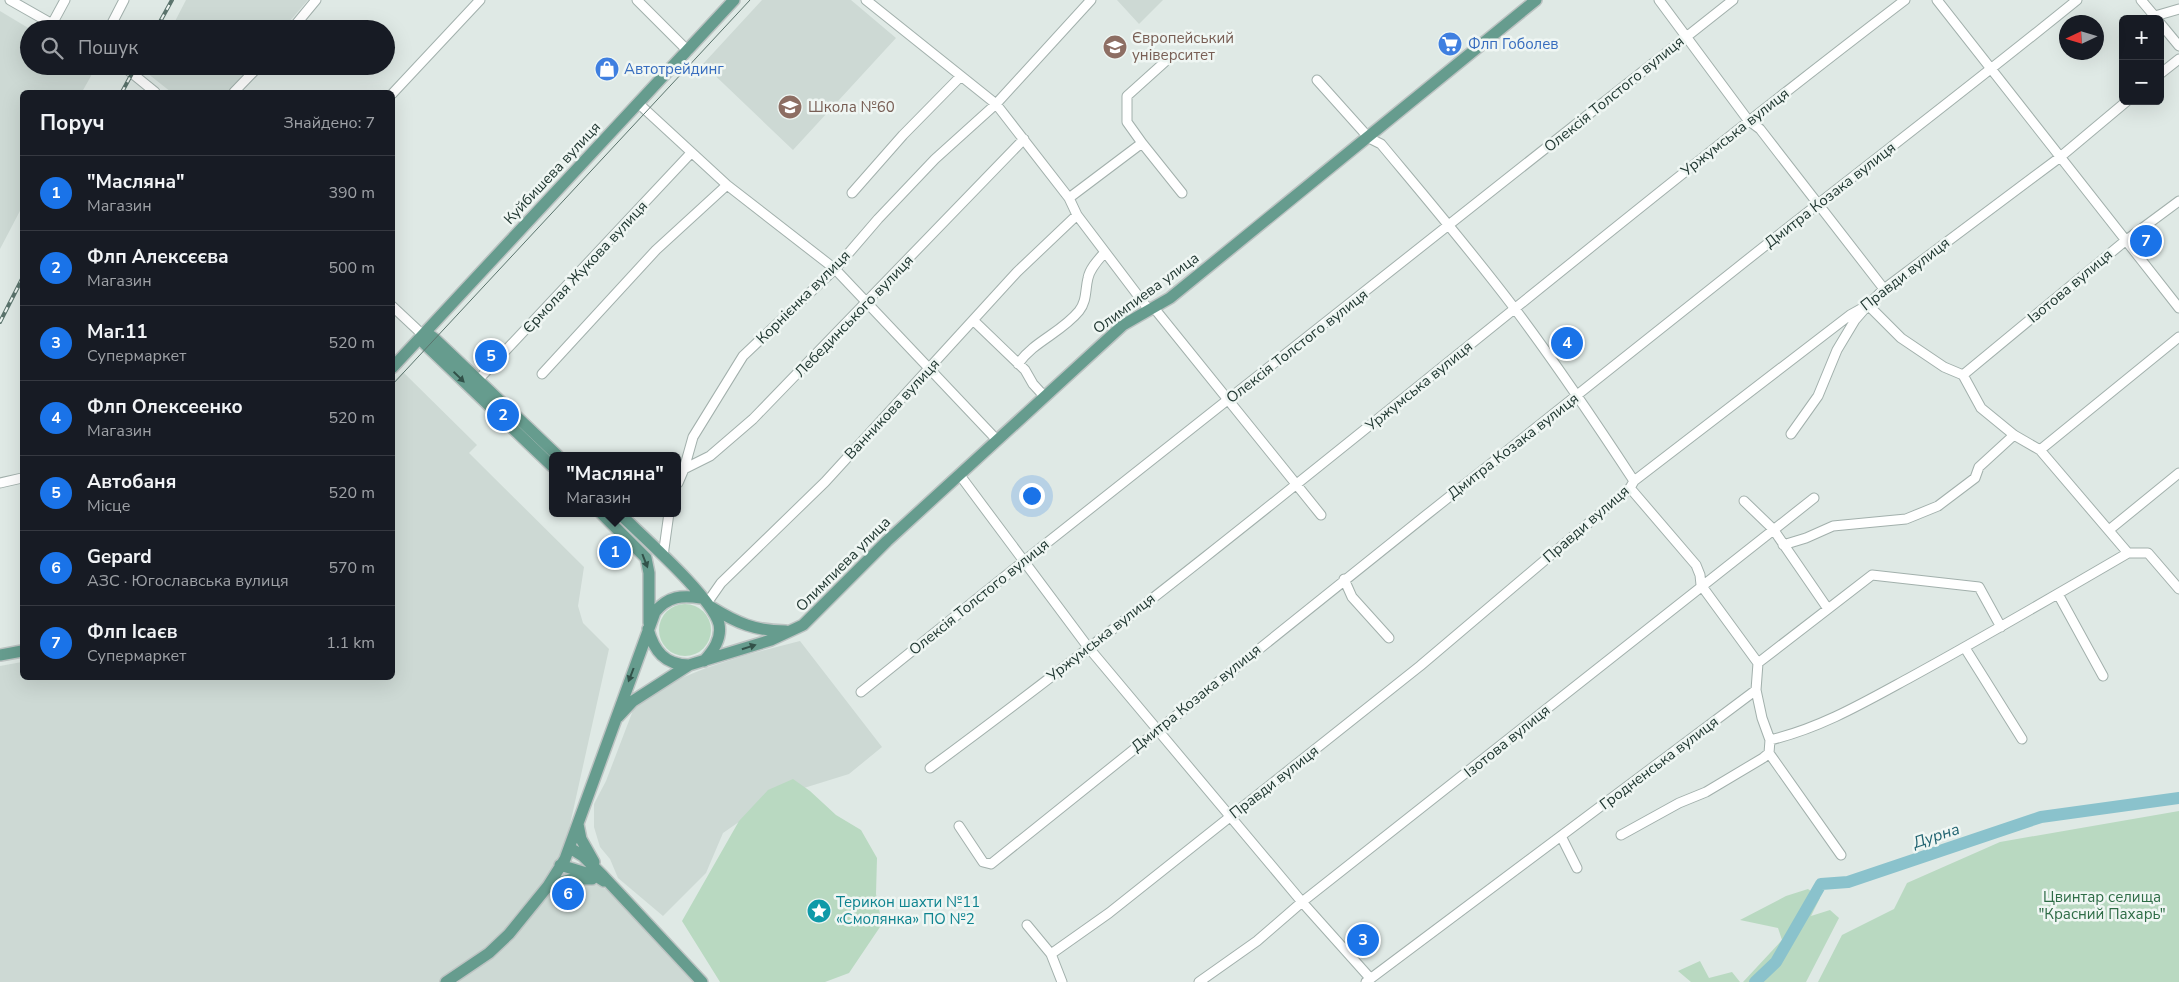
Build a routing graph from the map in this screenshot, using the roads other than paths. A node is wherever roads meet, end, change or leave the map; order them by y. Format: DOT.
graph roads {
  1 [pos="10,0"];
  2 [pos="65,0"];
  3 [pos="124,0"];
  4 [pos="316,0"];
  5 [pos="480,0"];
  6 [pos="637,0"];
  7 [pos="734,0"];
  8 [pos="866,0"];
  9 [pos="1091,0"];
  10 [pos="1536,0"];
  11 [pos="1659,0"];
  12 [pos="1733,0"];
  13 [pos="1905,0"];
  14 [pos="1937,0"];
  15 [pos="2077,0"];
  16 [pos="2141,0"];
  17 [pos="2179,9"];
  18 [pos="2154,15"];
  19 [pos="2164,16"];
  20 [pos="45,20"];
  21 [pos="54,20"];
  22 [pos="114,20"];
  23 [pos="299,20"];
  24 [pos="2164,28"];
  25 [pos="1686,36"];
  26 [pos="2179,46"];
  27 [pos="688,51"];
  28 [pos="2179,59"];
  29 [pos="1167,60"];
  30 [pos="1991,71"];
  31 [pos="2164,71"];
  32 [pos="134,75"];
  33 [pos="250,75"];
  34 [pos="961,76"];
  35 [pos="1317,80"];
  36 [pos="153,90"];
  37 [pos="236,90"];
  38 [pos="395,91"];
  39 [pos="638,103"];
  40 [pos="996,104"];
  41 [pos="2122,105"];
  42 [pos="1748,120"];
  43 [pos="1368,138"];
  44 [pos="1024,139"];
  45 [pos="1142,143"];
  46 [pos="691,153"];
  47 [pos="2059,158"];
  48 [pos="727,185"];
  49 [pos="852,193"];
  50 [pos="1182,193"];
  51 [pos="1069,198"];
  52 [pos="2179,201"];
  53 [pos="1819,203"];
  54 [pos="1077,215"];
  55 [pos="1449,225"];
  56 [pos="2125,241"];
  57 [pos="1105,252"];
  58 [pos="835,269"];
  59 [pos="1884,289"];
  60 [pos="867,304"];
  61 [pos="1868,305"];
  62 [pos="2179,308"];
  63 [pos="395,309"];
  64 [pos="1151,309"];
  65 [pos="1515,309"];
  66 [pos="973,320"];
  67 [pos="2179,336"];
  68 [pos="424,339"];
  69 [pos="1018,364"];
  70 [pos="395,365"];
  71 [pos="928,369"];
  72 [pos="542,374"];
  73 [pos="1963,375"];
  74 [pos="478,380"];
  75 [pos="1577,395"];
  76 [pos="1044,396"];
  77 [pos="1229,400"];
  78 [pos="1791,434"];
  79 [pos="2014,435"];
  80 [pos="996,439"];
  81 [pos="2040,450"];
  82 [pos="554,452"];
  83 [pos="549,463"];
  84 [pos="684,469"];
  85 [pos="959,474"];
  86 [pos="2179,474"];
  87 [pos="681,476"];
  88 [pos="20,478"];
  89 [pos="0,483"];
  90 [pos="1296,484"];
  91 [pos="1632,484"];
  92 [pos="1814,498"];
  93 [pos="1744,501"];
  94 [pos="1321,515"];
  95 [pos="605,517"];
  96 [pos="622,517"];
  97 [pos="668,517"];
  98 [pos="1773,530"];
  99 [pos="2109,530"];
  100 [pos="1783,545"];
  101 [pos="2128,553"];
  102 [pos="663,556"];
  103 [pos="1024,561"];
  104 [pos="1344,579"];
  105 [pos="1701,585"];
  106 [pos="2179,589"];
  107 [pos="2058,594"];
  108 [pos="706,602"];
  109 [pos="1828,609"];
  110 [pos="648,627"];
  111 [pos="2001,627"];
  112 [pos="793,631"];
  113 [pos="1390,638"];
  114 [pos="1088,647"];
  115 [pos="1965,648"];
  116 [pos="20,651"];
  117 [pos="0,655"];
  118 [pos="704,661"];
  119 [pos="1758,663"];
  120 [pos="689,665"];
  121 [pos="2103,676"];
  122 [pos="1756,690"];
  123 [pos="861,692"];
  124 [pos="615,720"];
  125 [pos="1157,730"];
  126 [pos="2022,739"];
  127 [pos="1770,740"];
  128 [pos="1769,753"];
  129 [pos="930,768"];
  130 [pos="1230,817"];
  131 [pos="578,824"];
  132 [pos="960,826"];
  133 [pos="1621,835"];
  134 [pos="1561,836"];
  135 [pos="570,848"];
  136 [pos="1841,855"];
  137 [pos="560,865"];
  138 [pos="1578,868"];
  139 [pos="605,881"];
  140 [pos="548,886"];
  141 [pos="1302,902"];
  142 [pos="1027,925"];
  143 [pos="1051,954"];
  144 [pos="1368,980"];
  145 [pos="446,982"];
  146 [pos="702,982"];
  147 [pos="1062,982"];
  148 [pos="1199,982"];
  1 -- 20 [label="street"];
  2 -- 21 [label="street"];
  3 -- 22 [label="street"];
  4 -- 23 [label="street"];
  5 -- 38 [label="street"];
  6 -- 27 [label="street"];
  7 -- 27 [label="main road, Куйбишева вулиця"];
  8 -- 34 [label="street"];
  9 -- 40 [label="street"];
  10 -- 43 [label="main road, Олимпиева улица"];
  11 -- 25 [label="street"];
  12 -- 25 [label="street, Олексія Толстого вулиця"];
  13 -- 42 [label="street, Уржумська вулиця"];
  14 -- 30 [label="street"];
  15 -- 30 [label="street, Дмитра Козака вулиця"];
  16 -- 18 [label="street"];
  17 -- 19 [label="street"];
  24 -- 26 [label="street"];
  25 -- 42 [label="street"];
  25 -- 55 [label="street, Олексія Толстого вулиця"];
  27 -- 39 [label="main road, Куйбишева вулиця"];
  28 -- 31 [label="street"];
  29 -- 45 [label="street"];
  30 -- 47 [label="street"];
  30 -- 53 [label="street, Дмитра Козака вулиця"];
  32 -- 36 [label="street"];
  33 -- 37 [label="street"];
  34 -- 40 [label="street"];
  34 -- 49 [label="street"];
  35 -- 43 [label="street"];
  39 -- 46 [label="street"];
  39 -- 68 [label="main road, Куйбишева вулиця"];
  40 -- 44 [label="street"];
  40 -- 58 [label="street, Корнієнка вулиця"];
  41 -- 47 [label="street, Правди вулиця"];
  42 -- 53 [label="street"];
  42 -- 65 [label="street, Уржумська вулиця"];
  43 -- 55 [label="street"];
  43 -- 64 [label="main road, Олимпиева улица"];
  44 -- 51 [label="street"];
  44 -- 60 [label="street, Лебединського вулиця"];
  45 -- 50 [label="street"];
  45 -- 51 [label="street"];
  46 -- 48 [label="street"];
  46 -- 74 [label="street, Єрмолая Жукова вулиця"];
  47 -- 56 [label="street"];
  47 -- 59 [label="street, Правди вулиця"];
  48 -- 58 [label="street"];
  48 -- 72 [label="street"];
  51 -- 54 [label="street"];
  52 -- 56 [label="street, Ізотова вулиця"];
  53 -- 59 [label="street"];
  53 -- 75 [label="street, Дмитра Козака вулиця"];
  54 -- 57 [label="street"];
  54 -- 66 [label="street, Ванникова вулиця"];
  55 -- 65 [label="street"];
  55 -- 77 [label="street, Олексія Толстого вулиця"];
  56 -- 62 [label="street"];
  56 -- 73 [label="street, Ізотова вулиця"];
  57 -- 64 [label="street"];
  57 -- 69 [label="street"];
  58 -- 60 [label="street"];
  58 -- 84 [label="street, Корнієнка вулиця"];
  59 -- 61 [label="street, Правди вулиця"];
  60 -- 71 [label="street"];
  60 -- 84 [label="street, Лебединського вулиця"];
  61 -- 73 [label="street"];
  61 -- 78 [label="street"];
  61 -- 91 [label="street, Правди вулиця"];
  63 -- 68 [label="street"];
  64 -- 76 [label="main road, Олимпиева улица"];
  64 -- 77 [label="street"];
  65 -- 75 [label="street"];
  65 -- 90 [label="street, Уржумська вулиця"];
  66 -- 69 [label="street"];
  66 -- 71 [label="street, Ванникова вулиця"];
  67 -- 81 [label="street"];
  68 -- 70 [label="main road, Куйбишева вулиця"];
  68 -- 74 [label="main road"];
  68 -- 83 [label="main road, one-way"];
  69 -- 76 [label="street"];
  71 -- 80 [label="street"];
  71 -- 108 [label="street, Ванникова вулиця"];
  73 -- 79 [label="street"];
  74 -- 82 [label="main road"];
  75 -- 91 [label="street"];
  75 -- 104 [label="street, Дмитра Козака вулиця"];
  76 -- 80 [label="main road, Олимпиева улица"];
  77 -- 90 [label="street"];
  77 -- 103 [label="street, Олексія Толстого вулиця"];
  79 -- 81 [label="street"];
  79 -- 100 [label="street"];
  80 -- 85 [label="main road, Олимпиева улица"];
  81 -- 99 [label="street"];
  84 -- 87 [label="street"];
  85 -- 103 [label="street"];
  85 -- 112 [label="main road, Олимпиева улица"];
  86 -- 99 [label="street"];
  88 -- 89 [label="street"];
  90 -- 94 [label="street"];
  90 -- 114 [label="street, Уржумська вулиця"];
  91 -- 105 [label="street"];
  91 -- 130 [label="street, Правди вулиця"];
  92 -- 98 [label="street, Ізотова вулиця"];
  93 -- 98 [label="street"];
  95 -- 110 [label="main road, one-way"];
  96 -- 102 [label="main road"];
  97 -- 102 [label="street"];
  98 -- 100 [label="street"];
  98 -- 105 [label="street, Ізотова вулиця"];
  99 -- 101 [label="street"];
  100 -- 109 [label="street"];
  101 -- 106 [label="street"];
  101 -- 107 [label="street"];
  102 -- 108 [label="main road"];
  103 -- 114 [label="street"];
  103 -- 123 [label="street, Олексія Толстого вулиця"];
  104 -- 113 [label="street"];
  104 -- 125 [label="street, Дмитра Козака вулиця"];
  105 -- 119 [label="street"];
  105 -- 141 [label="street, Ізотова вулиця"];
  107 -- 111 [label="street"];
  107 -- 121 [label="street"];
  108 -- 110 [label="main road"];
  108 -- 112 [label="main road"];
  108 -- 118 [label="main road"];
  109 -- 111 [label="street"];
  109 -- 119 [label="street"];
  110 -- 120 [label="main road"];
  110 -- 124 [label="main road, one-way"];
  111 -- 115 [label="street"];
  118 -- 112 [label="main road, Олимпиева улица, one-way"];
  114 -- 125 [label="street"];
  114 -- 129 [label="street, Уржумська вулиця"];
  115 -- 126 [label="street"];
  115 -- 127 [label="street"];
  116 -- 117 [label="main road"];
  118 -- 120 [label="main road"];
  119 -- 122 [label="street"];
  120 -- 124 [label="main road"];
  122 -- 127 [label="street"];
  122 -- 134 [label="street, Гродненська вулиця"];
  124 -- 131 [label="main road"];
  125 -- 130 [label="street"];
  125 -- 132 [label="street, Дмитра Козака вулиця"];
  127 -- 128 [label="street"];
  128 -- 133 [label="street"];
  128 -- 136 [label="street"];
  130 -- 141 [label="street"];
  130 -- 143 [label="street, Правди вулиця"];
  131 -- 135 [label="main road"];
  131 -- 139 [label="main road"];
  134 -- 138 [label="street"];
  134 -- 144 [label="street, Гродненська вулиця"];
  135 -- 137 [label="main road"];
  135 -- 139 [label="main road"];
  137 -- 139 [label="main road"];
  137 -- 140 [label="main road"];
  139 -- 140 [label="main road"];
  139 -- 146 [label="main road"];
  140 -- 145 [label="main road"];
  141 -- 144 [label="street"];
  141 -- 148 [label="street, Ізотова вулиця"];
  142 -- 143 [label="street"];
  143 -- 147 [label="street"];
}
